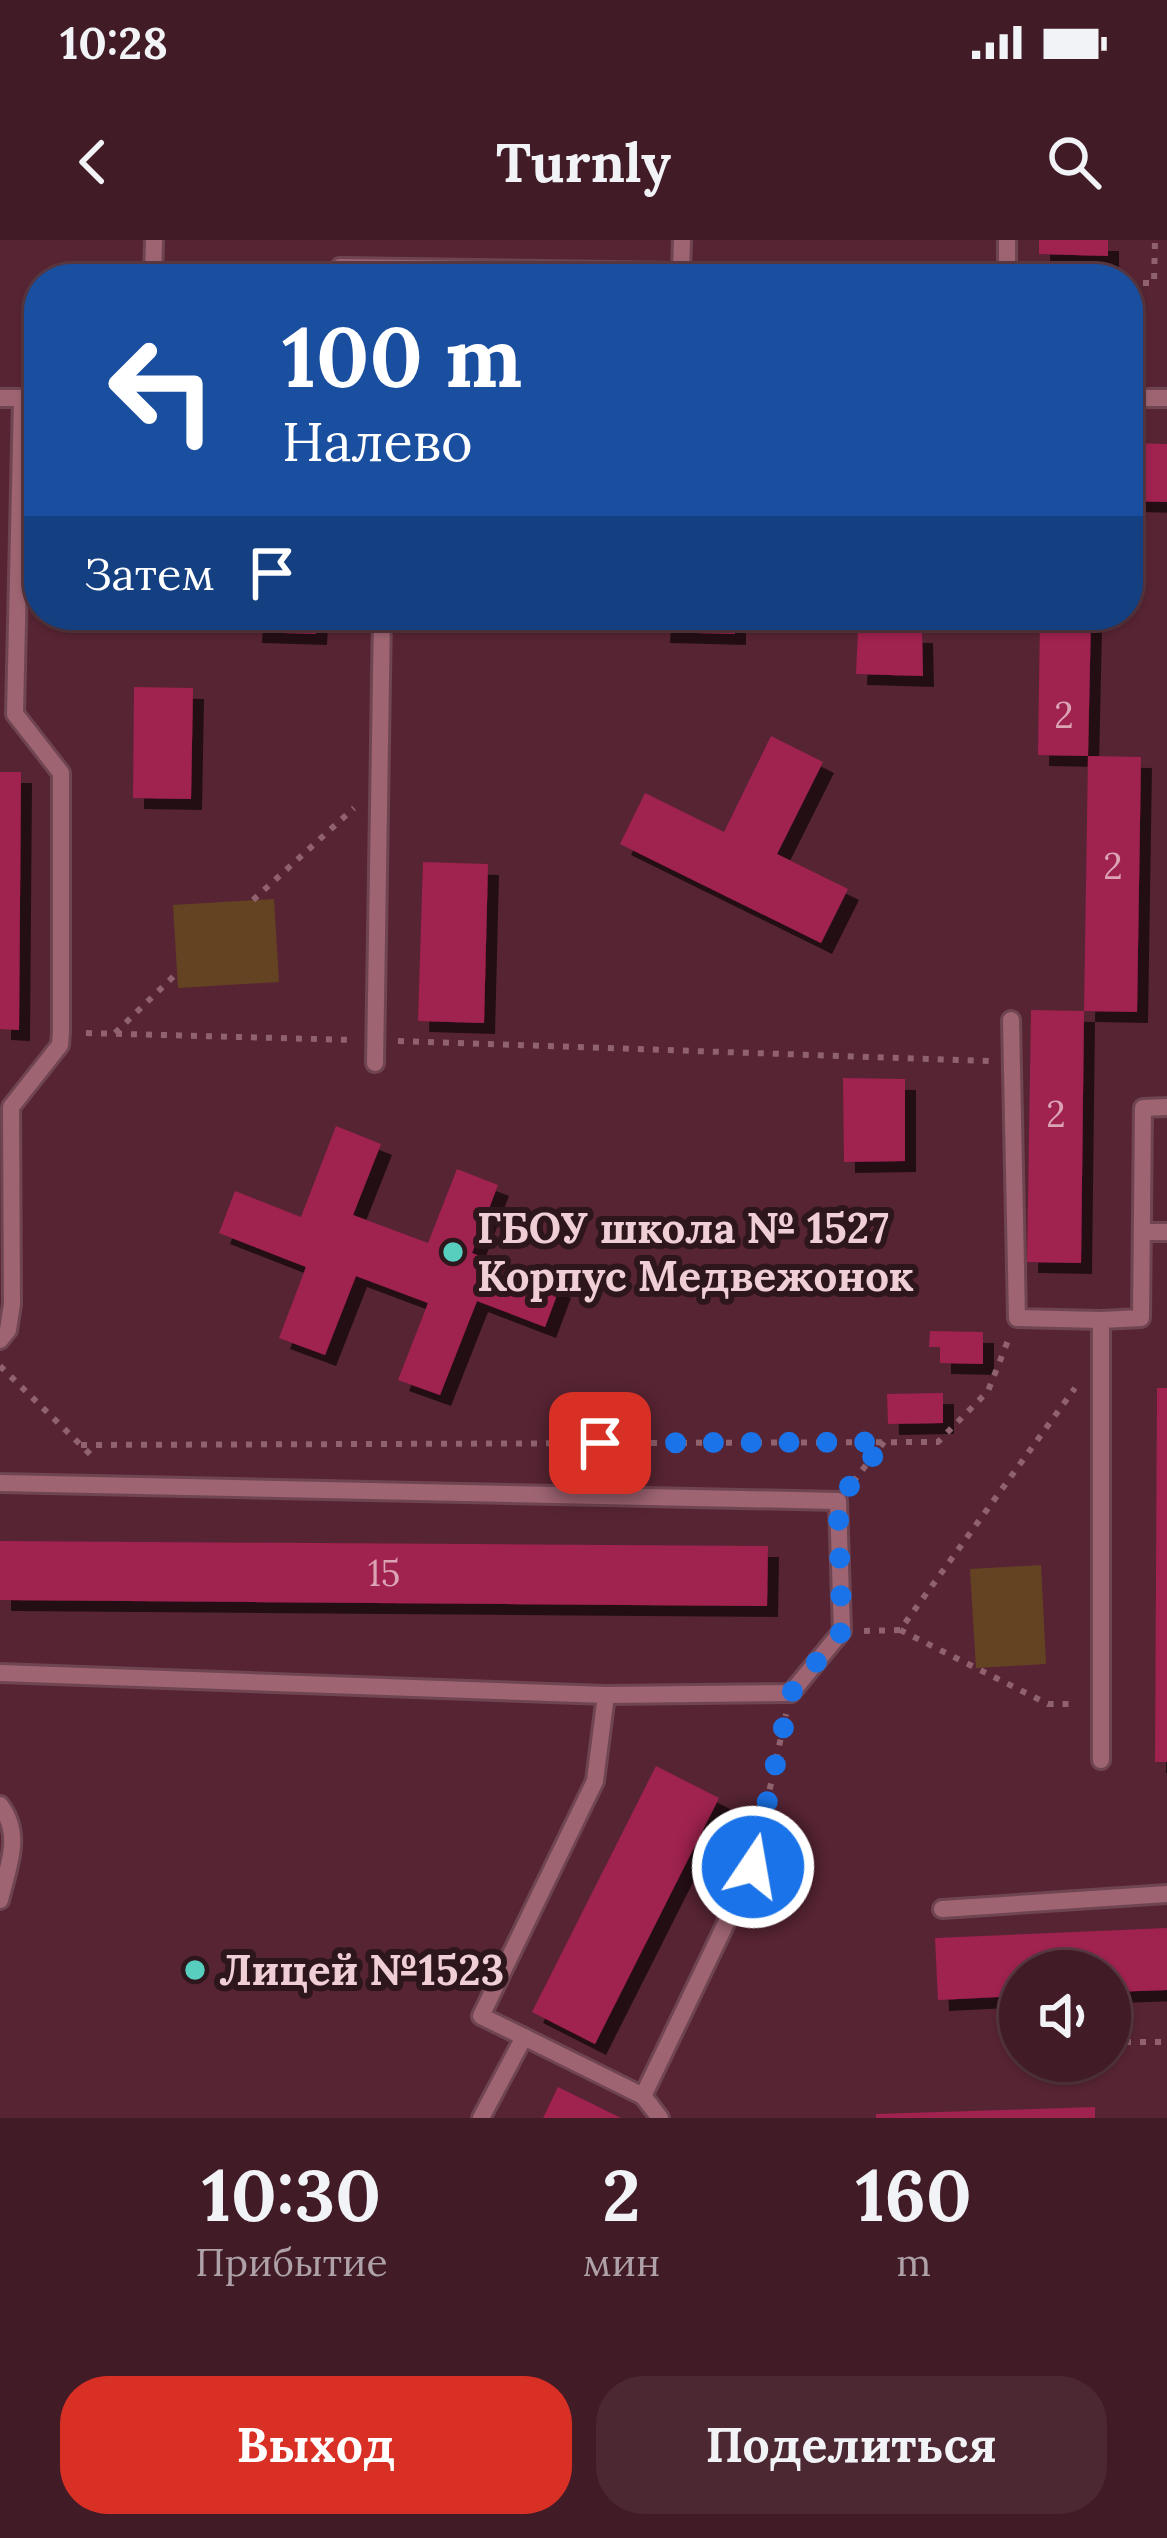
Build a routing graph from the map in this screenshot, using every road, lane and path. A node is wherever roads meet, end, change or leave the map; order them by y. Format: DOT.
graph roads {
  1 [pos="1154,240"];
  2 [pos="1143,284"];
  3 [pos="24,516"];
  4 [pos="382,630"];
  5 [pos="379,786"];
  6 [pos="253,900"];
  7 [pos="177,973"];
  8 [pos="1011,1020"];
  9 [pos="61,1032"];
  10 [pos="114,1034"];
  11 [pos="375,1040"];
  12 [pos="1012,1062"];
  13 [pos="375,1063"];
  14 [pos="1167,1106"];
  15 [pos="1142,1232"];
  16 [pos="1167,1232"];
  17 [pos="1017,1318"];
  18 [pos="1101,1320"];
  19 [pos="0,1340"];
  20 [pos="1102,1352"];
  21 [pos="0,1366"];
  22 [pos="884,1442"];
  23 [pos="81,1445"];
  24 [pos="0,1483"];
  25 [pos="122,1486"];
  26 [pos="838,1501"];
  27 [pos="900,1630"];
  28 [pos="842,1631"];
  29 [pos="0,1673"];
  30 [pos="791,1693"];
  31 [pos="606,1695"];
  32 [pos="1101,1704"];
  33 [pos="1101,1760"];
  34 [pos="0,1805"];
  35 [pos="753,1867"];
  36 [pos="1167,1894"];
  37 [pos="0,1900"];
  38 [pos="942,1909"];
  39 [pos="524,2037"];
  40 [pos="1131,2042"];
  41 [pos="1167,2042"];
  42 [pos="643,2096"];
  43 [pos="481,2118"];
  44 [pos="660,2118"];
  1 -- 2 [label="path"];
  3 -- 9 [label="lane"];
  4 -- 5 [label="lane"];
  5 -- 6 [label="path"];
  5 -- 11 [label="lane"];
  7 -- 10 [label="path"];
  8 -- 12 [label="lane"];
  9 -- 10 [label="path"];
  9 -- 19 [label="lane"];
  10 -- 11 [label="path"];
  11 -- 12 [label="path"];
  11 -- 13 [label="lane"];
  12 -- 17 [label="lane"];
  14 -- 15 [label="lane"];
  15 -- 16 [label="lane"];
  15 -- 18 [label="lane"];
  17 -- 18 [label="lane"];
  17 -- 22 [label="path"];
  18 -- 20 [label="lane"];
  20 -- 27 [label="path"];
  20 -- 32 [label="lane"];
  21 -- 23 [label="path"];
  22 -- 23 [label="path"];
  22 -- 26 [label="path"];
  23 -- 25 [label="path"];
  24 -- 25 [label="lane"];
  25 -- 26 [label="lane"];
  26 -- 28 [label="lane"];
  27 -- 28 [label="path"];
  27 -- 32 [label="path"];
  28 -- 30 [label="lane"];
  29 -- 31 [label="lane"];
  30 -- 31 [label="lane"];
  30 -- 35 [label="path"];
  31 -- 39 [label="lane"];
  32 -- 33 [label="lane"];
  34 -- 37 [label="lane"];
  35 -- 42 [label="lane"];
  36 -- 38 [label="lane"];
  39 -- 42 [label="lane"];
  39 -- 43 [label="lane"];
  40 -- 41 [label="path"];
  42 -- 44 [label="lane"];
}
